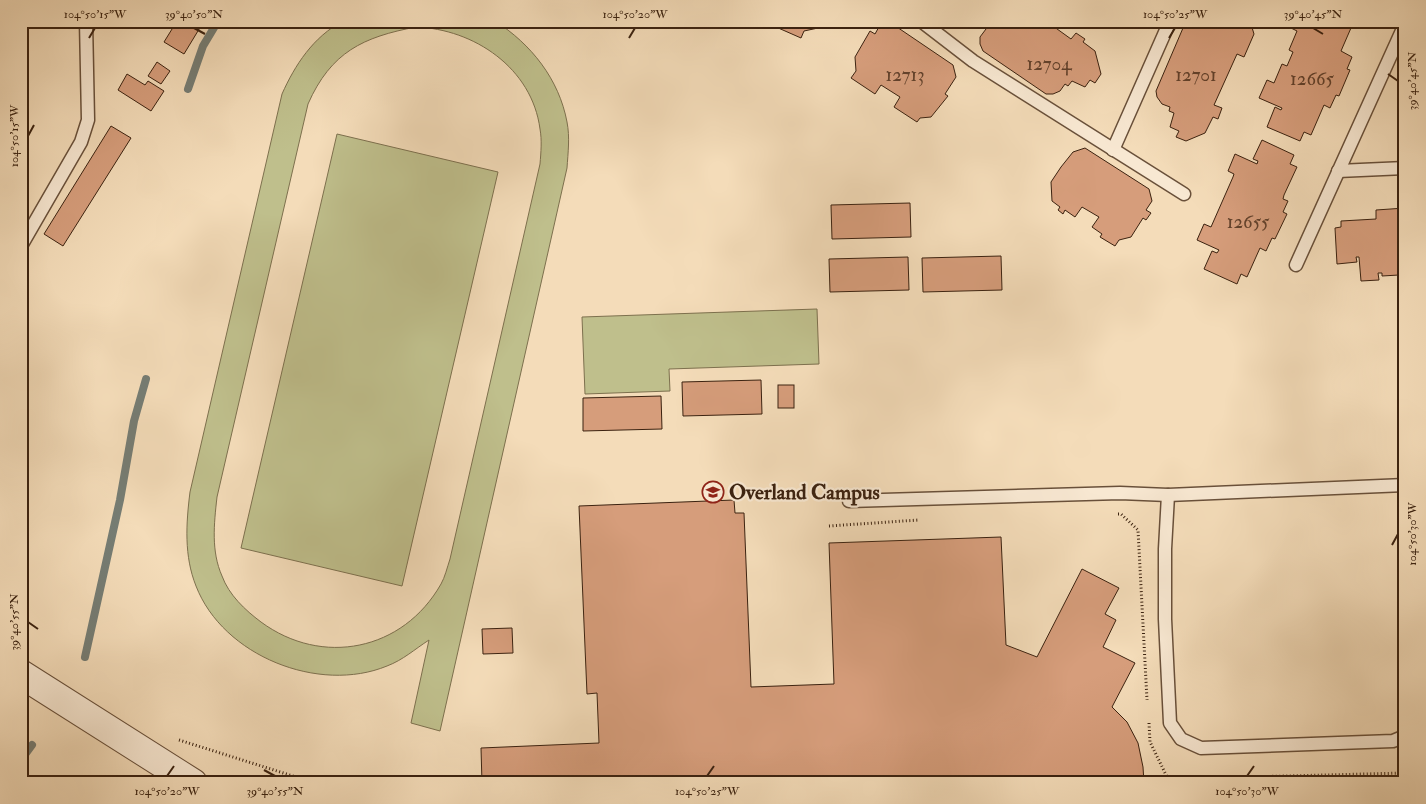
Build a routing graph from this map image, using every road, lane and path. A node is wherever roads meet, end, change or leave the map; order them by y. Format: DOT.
graph roads {
  1 [pos="86,21"];
  2 [pos="921,21"];
  3 [pos="1170,21"];
  4 [pos="1405,24"];
  5 [pos="1113,150"];
  6 [pos="1405,168"];
  7 [pos="1338,171"];
  8 [pos="1184,194"];
  9 [pos="21,246"];
  10 [pos="1296,266"];
  11 [pos="1405,485"];
  12 [pos="1168,495"];
  13 [pos="849,501"];
  14 [pos="1111,514"];
  15 [pos="924,520"];
  16 [pos="829,526"];
  17 [pos="21,674"];
  18 [pos="1148,703"];
  19 [pos="1148,723"];
  20 [pos="1405,736"];
  21 [pos="179,740"];
  22 [pos="1405,773"];
  23 [pos="1168,781"];
  24 [pos="193,783"];
  25 [pos="315,783"];
  1 -- 9 [label="lane"];
  2 -- 5 [label="lane"];
  3 -- 5 [label="lane"];
  4 -- 7 [label="lane"];
  5 -- 8 [label="lane"];
  6 -- 7 [label="lane"];
  7 -- 10 [label="lane"];
  11 -- 12 [label="lane"];
  12 -- 13 [label="lane"];
  12 -- 20 [label="lane"];
  14 -- 18 [label="path"];
  15 -- 16 [label="path"];
  17 -- 24 [label="street"];
  19 -- 23 [label="path"];
  21 -- 25 [label="path"];
  22 -- 23 [label="path"];
}
